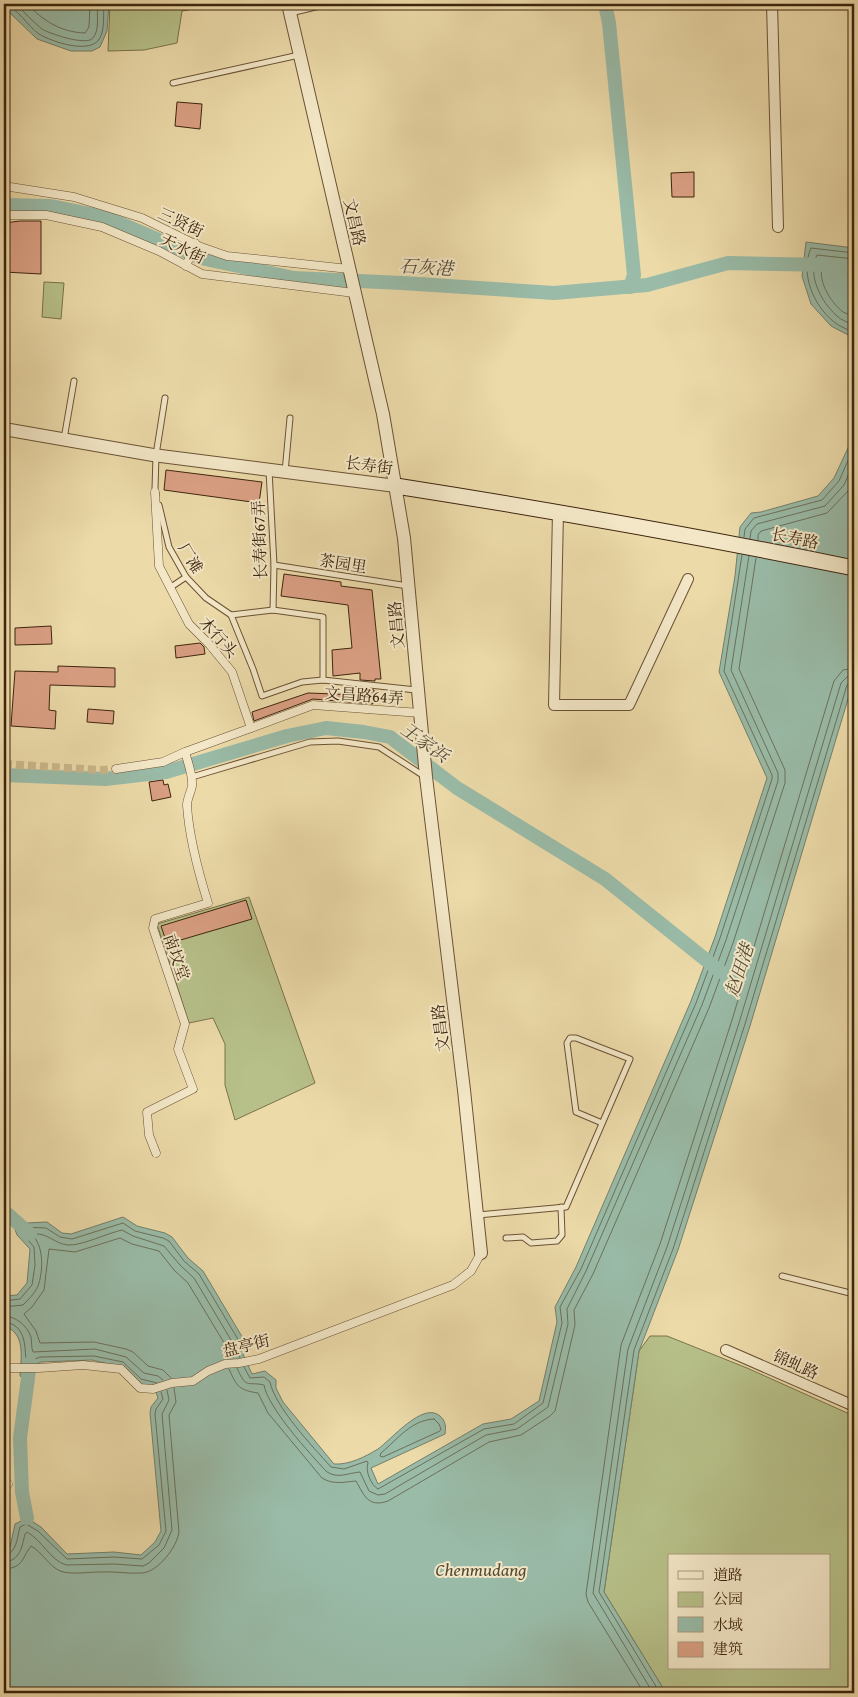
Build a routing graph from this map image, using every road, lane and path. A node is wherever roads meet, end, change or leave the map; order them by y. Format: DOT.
graph roads {
  1 [pos="318,4"];
  2 [pos="772,4"];
  3 [pos="289,7"];
  4 [pos="300,55"];
  5 [pos="173,84"];
  6 [pos="4,186"];
  7 [pos="4,215"];
  8 [pos="778,227"];
  9 [pos="193,247"];
  10 [pos="187,264"];
  11 [pos="352,281"];
  12 [pos="74,381"];
  13 [pos="165,398"];
  14 [pos="290,418"];
  15 [pos="4,429"];
  16 [pos="64,439"];
  17 [pos="156,455"];
  18 [pos="269,470"];
  19 [pos="285,472"];
  20 [pos="396,486"];
  21 [pos="155,492"];
  22 [pos="558,512"];
  23 [pos="728,543"];
  24 [pos="274,565"];
  25 [pos="854,568"];
  26 [pos="186,577"];
  27 [pos="688,579"];
  28 [pos="408,586"];
  29 [pos="171,587"];
  30 [pos="273,610"];
  31 [pos="231,614"];
  32 [pos="323,680"];
  33 [pos="418,690"];
  34 [pos="420,713"];
  35 [pos="251,728"];
  36 [pos="186,755"];
  37 [pos="116,769"];
  38 [pos="191,775"];
  39 [pos="426,777"];
  40 [pos="602,1123"];
  41 [pos="156,1153"];
  42 [pos="561,1207"];
  43 [pos="477,1215"];
  44 [pos="506,1238"];
  45 [pos="481,1253"];
  46 [pos="782,1276"];
  47 [pos="854,1294"];
  48 [pos="726,1350"];
  49 [pos="4,1368"];
  50 [pos="854,1406"];
  1 -- 3 [label="street"];
  2 -- 8 [label="street"];
  3 -- 4 [label="street, 文昌路"];
  4 -- 5 [label="lane"];
  4 -- 11 [label="street, 文昌路"];
  6 -- 9 [label="street, 三贤街"];
  7 -- 10 [label="street, 天水街"];
  9 -- 10 [label="street"];
  9 -- 11 [label="street, 三贤街"];
  10 -- 11 [label="street, 天水街"];
  11 -- 20 [label="street, 文昌路"];
  12 -- 16 [label="lane"];
  13 -- 17 [label="lane, 厂滩"];
  14 -- 19 [label="lane"];
  15 -- 16 [label="street, 长寿街"];
  16 -- 17 [label="street, 长寿街"];
  17 -- 18 [label="street, 长寿街"];
  17 -- 21 [label="lane, 厂滩"];
  18 -- 19 [label="street, 长寿街"];
  18 -- 24 [label="lane, 长寿街67弄"];
  19 -- 20 [label="street, 长寿街"];
  20 -- 22 [label="main road, 长寿街"];
  20 -- 28 [label="street, 文昌路"];
  21 -- 26 [label="lane, 厂滩"];
  21 -- 29 [label="street, 木行头"];
  22 -- 23 [label="main road, 长寿街"];
  22 -- 27 [label="street"];
  23 -- 25 [label="main road, 长寿路"];
  24 -- 28 [label="lane, 茶园里"];
  24 -- 30 [label="lane, 长寿街67弄"];
  26 -- 29 [label="lane"];
  26 -- 31 [label="lane, 厂滩"];
  28 -- 33 [label="street, 文昌路"];
  29 -- 35 [label="street, 木行头"];
  30 -- 31 [label="lane"];
  30 -- 32 [label="lane"];
  31 -- 32 [label="lane"];
  32 -- 33 [label="lane"];
  33 -- 34 [label="street, 文昌路"];
  34 -- 35 [label="street, 文昌路64弄"];
  34 -- 39 [label="street, 文昌路"];
  35 -- 36 [label="street"];
  36 -- 37 [label="street"];
  36 -- 38 [label="street"];
  38 -- 39 [label="lane"];
  38 -- 41 [label="street, 南坟堂"];
  39 -- 43 [label="street, 文昌路"];
  40 -- 40 [label="lane"];
  40 -- 42 [label="lane"];
  42 -- 43 [label="lane"];
  42 -- 44 [label="lane"];
  43 -- 45 [label="street, 文昌路"];
  45 -- 49 [label="street, 盘亭街"];
  46 -- 47 [label="lane"];
  48 -- 50 [label="street, 锦虬路"];
}
